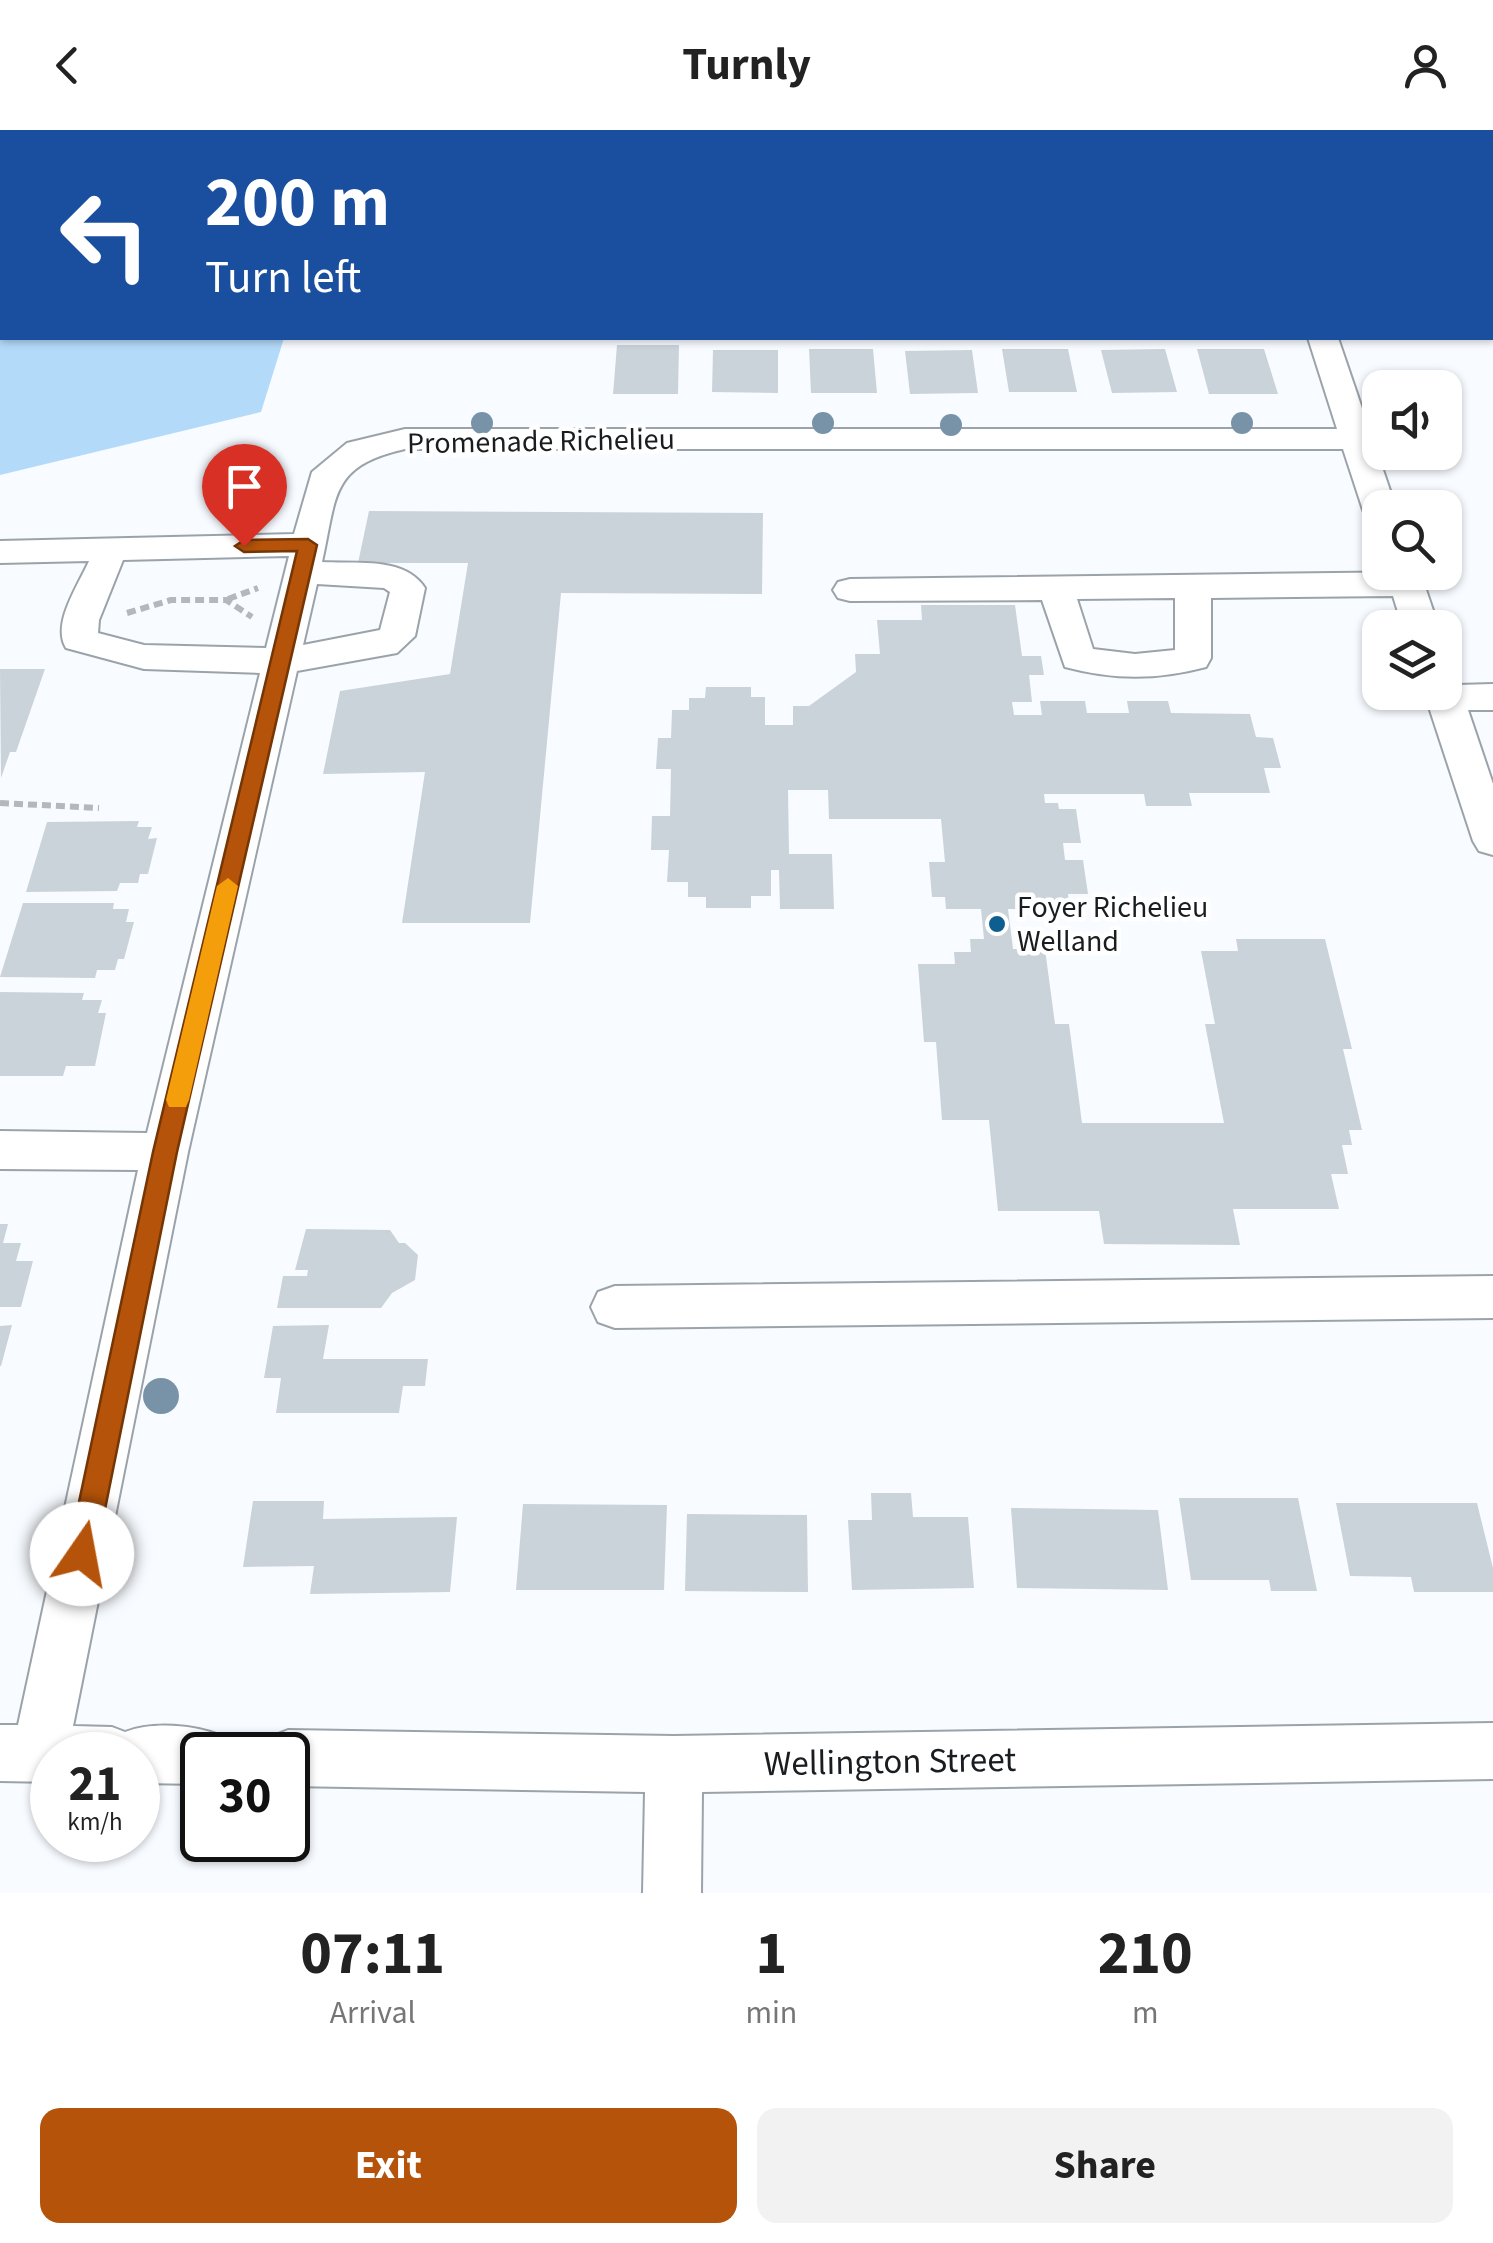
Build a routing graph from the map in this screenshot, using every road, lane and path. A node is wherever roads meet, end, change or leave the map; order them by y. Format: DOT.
graph roads {
  1 [pos="1324,340"];
  2 [pos="1356,440"];
  3 [pos="1373,490"];
  4 [pos="110,551"];
  5 [pos="0,552"];
  6 [pos="304,558"];
  7 [pos="1362,580"];
  8 [pos="1193,587"];
  9 [pos="1056,588"];
  10 [pos="850,590"];
  11 [pos="81,620"];
  12 [pos="282,650"];
  13 [pos="1462,696"];
  14 [pos="1493,697"];
  15 [pos="1448,710"];
  16 [pos="0,802"];
  17 [pos="99,808"];
  18 [pos="1493,841"];
  19 [pos="0,1150"];
  20 [pos="165,1152"];
  21 [pos="1493,1297"];
  22 [pos="615,1307"];
  23 [pos="1493,1752"];
  24 [pos="20,1754"];
  25 [pos="310,1758"];
  26 [pos="674,1764"];
  27 [pos="672,1893"];
  1 -- 2 [label="street"];
  2 -- 3 [label="street"];
  2 -- 6 [label="street, Promenade Richelieu"];
  4 -- 5 [label="street"];
  4 -- 6 [label="street"];
  4 -- 11 [label="street"];
  6 -- 12 [label="street, Promenade Richelieu"];
  6 -- 12 [label="street"];
  7 -- 8 [label="street"];
  8 -- 9 [label="street"];
  8 -- 9 [label="street"];
  9 -- 10 [label="street"];
  11 -- 12 [label="path"];
  11 -- 12 [label="street"];
  12 -- 20 [label="street, Promenade Richelieu"];
  13 -- 14 [label="street"];
  15 -- 18 [label="street"];
  16 -- 17 [label="path"];
  19 -- 20 [label="street"];
  20 -- 24 [label="street, Promenade Richelieu"];
  21 -- 22 [label="street"];
  23 -- 26 [label="street, Wellington Street"];
  25 -- 26 [label="street, Wellington Street"];
  26 -- 27 [label="street"];
}
